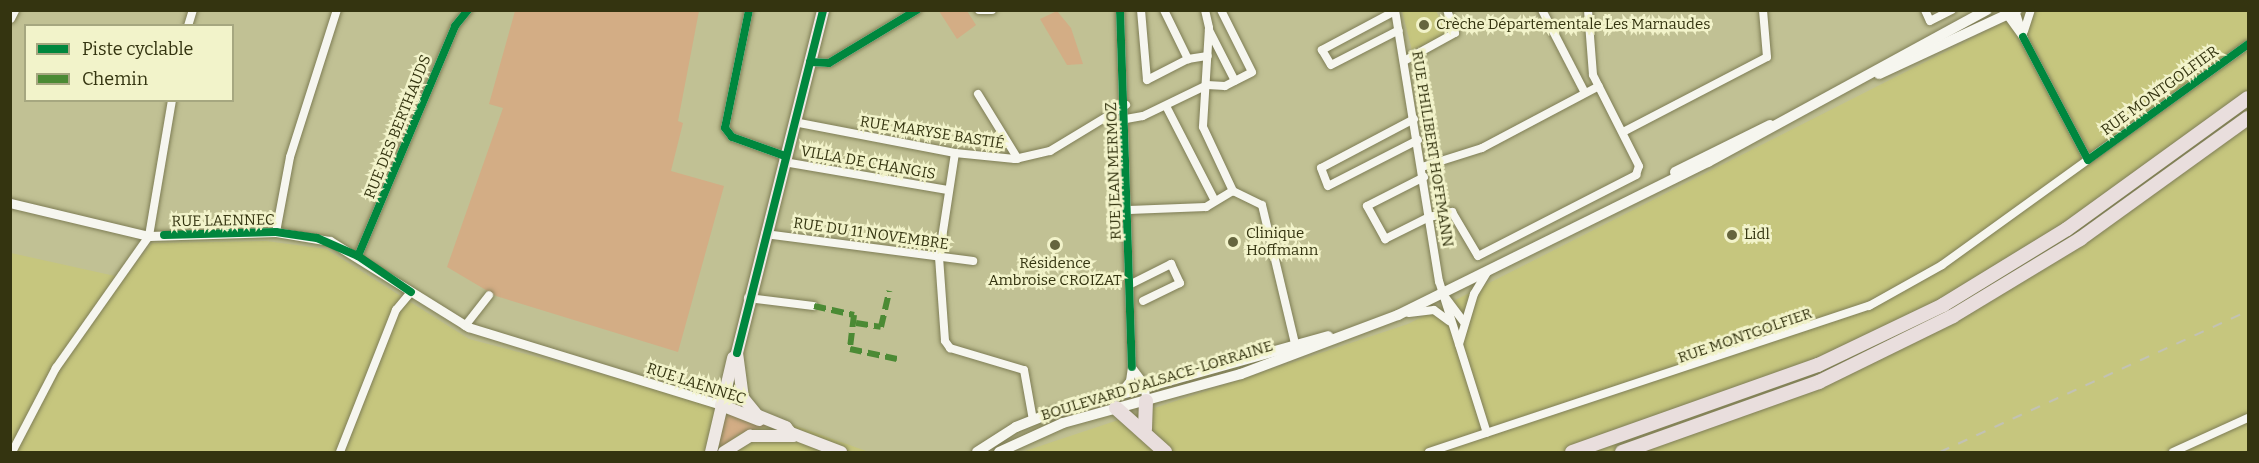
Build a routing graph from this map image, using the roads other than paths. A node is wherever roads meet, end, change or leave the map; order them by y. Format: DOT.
graph roads {
  1 [pos="15,10"];
  2 [pos="336,10"];
  3 [pos="468,10"];
  4 [pos="749,10"];
  5 [pos="824,10"];
  6 [pos="917,10"];
  7 [pos="979,10"];
  8 [pos="992,10"];
  9 [pos="1120,10"];
  10 [pos="1141,10"];
  11 [pos="1164,10"];
  12 [pos="1205,10"];
  13 [pos="1221,10"];
  14 [pos="1448,10"];
  15 [pos="1542,10"];
  16 [pos="1588,10"];
  17 [pos="1764,10"];
  18 [pos="1925,10"];
  19 [pos="1987,10"];
  20 [pos="2031,10"];
  21 [pos="1395,11"];
  22 [pos="1949,11"];
  23 [pos="2012,12"];
  24 [pos="10,18"];
  25 [pos="1209,28"];
  26 [pos="1399,30"];
  27 [pos="2024,34"];
  28 [pos="2248,44"];
  29 [pos="1208,56"];
  30 [pos="1188,59"];
  31 [pos="1404,61"];
  32 [pos="810,62"];
  33 [pos="1235,81"];
  34 [pos="1859,81"];
  35 [pos="1207,85"];
  36 [pos="1599,86"];
  37 [pos="1585,93"];
  38 [pos="978,94"];
  39 [pos="2248,98"];
  40 [pos="172,102"];
  41 [pos="1126,105"];
  42 [pos="1166,106"];
  43 [pos="2248,118"];
  44 [pos="1126,119"];
  45 [pos="1414,119"];
  46 [pos="794,122"];
  47 [pos="1772,125"];
  48 [pos="1623,132"];
  49 [pos="1741,136"];
  50 [pos="1418,140"];
  51 [pos="955,153"];
  52 [pos="784,159"];
  53 [pos="1018,159"];
  54 [pos="2088,160"];
  55 [pos="1422,168"];
  56 [pos="1695,169"];
  57 [pos="1424,177"];
  58 [pos="948,190"];
  59 [pos="1233,191"];
  60 [pos="1214,199"];
  61 [pos="1625,200"];
  62 [pos="10,203"];
  63 [pos="1129,210"];
  64 [pos="1429,217"];
  65 [pos="276,232"];
  66 [pos="765,234"];
  67 [pos="149,236"];
  68 [pos="358,256"];
  69 [pos="939,257"];
  70 [pos="973,261"];
  71 [pos="1490,268"];
  72 [pos="1131,284"];
  73 [pos="411,292"];
  74 [pos="1442,292"];
  75 [pos="489,295"];
  76 [pos="748,298"];
  77 [pos="1143,302"];
  78 [pos="814,306"];
  79 [pos="1398,315"];
  80 [pos="1450,322"];
  81 [pos="1464,322"];
  82 [pos="465,326"];
  83 [pos="1360,329"];
  84 [pos="1295,343"];
  85 [pos="1459,344"];
  86 [pos="737,352"];
  87 [pos="1132,367"];
  88 [pos="1145,385"];
  89 [pos="739,387"];
  90 [pos="1121,392"];
  91 [pos="1146,401"];
  92 [pos="1082,403"];
  93 [pos="721,405"];
  94 [pos="1116,408"];
  95 [pos="2248,418"];
  96 [pos="1033,420"];
  97 [pos="1145,429"];
  98 [pos="1487,433"];
  99 [pos="793,436"];
  100 [pos="12,453"];
  101 [pos="340,453"];
  102 [pos="711,453"];
  103 [pos="724,453"];
  104 [pos="841,453"];
  105 [pos="977,453"];
  106 [pos="999,453"];
  107 [pos="1165,453"];
  108 [pos="1429,453"];
  109 [pos="1572,453"];
  110 [pos="1622,453"];
  111 [pos="2173,453"];
  1 -- 24 [label="street"];
  2 -- 65 [label="street"];
  3 -- 68 [label="street, RUE DES BERTHAUDS"];
  4 -- 52 [label="street, VILLA DE CHANGIS"];
  5 -- 32 [label="main road"];
  6 -- 32 [label="street"];
  7 -- 8 [label="street"];
  9 -- 41 [label="street, RUE JEAN MERMOZ"];
  10 -- 30 [label="street"];
  11 -- 30 [label="street"];
  12 -- 25 [label="street"];
  13 -- 33 [label="street"];
  14 -- 31 [label="street"];
  15 -- 37 [label="street"];
  16 -- 36 [label="street"];
  17 -- 48 [label="street"];
  18 -- 22 [label="street"];
  19 -- 34 [label="main road, BOULEVARD D'ALSACE-LORRAINE"];
  20 -- 27 [label="street"];
  21 -- 26 [label="street, RUE PHILIBERT HOFFMANN"];
  21 -- 26 [label="street"];
  23 -- 27 [label="street"];
  23 -- 34 [label="main road, BOULEVARD D'ALSACE-LORRAINE"];
  25 -- 29 [label="street"];
  25 -- 33 [label="street"];
  26 -- 31 [label="street, RUE PHILIBERT HOFFMANN"];
  27 -- 54 [label="street"];
  28 -- 54 [label="street, RUE MONTGOLFIER"];
  29 -- 30 [label="street"];
  29 -- 35 [label="street"];
  31 -- 45 [label="street, RUE PHILIBERT HOFFMANN"];
  32 -- 46 [label="main road"];
  33 -- 35 [label="street"];
  34 -- 47 [label="main road, BOULEVARD D'ALSACE-LORRAINE"];
  35 -- 42 [label="street"];
  35 -- 59 [label="street"];
  36 -- 37 [label="street"];
  36 -- 48 [label="street"];
  37 -- 55 [label="street"];
  38 -- 53 [label="street"];
  39 -- 109 [label="highway"];
  40 -- 67 [label="street"];
  41 -- 44 [label="street, RUE JEAN MERMOZ"];
  41 -- 53 [label="street, RUE MARYSE BASTIÉ"];
  42 -- 44 [label="street"];
  42 -- 60 [label="street"];
  43 -- 110 [label="highway"];
  44 -- 63 [label="street, RUE JEAN MERMOZ"];
  45 -- 50 [label="street, RUE PHILIBERT HOFFMANN"];
  45 -- 50 [label="street"];
  46 -- 51 [label="street, RUE MARYSE BASTIÉ"];
  46 -- 52 [label="main road"];
  47 -- 49 [label="main road, BOULEVARD D'ALSACE-LORRAINE"];
  47 -- 56 [label="main road, BOULEVARD D'ALSACE-LORRAINE"];
  48 -- 64 [label="street"];
  49 -- 56 [label="main road"];
  49 -- 61 [label="main road, BOULEVARD D'ALSACE-LORRAINE"];
  50 -- 55 [label="street, RUE PHILIBERT HOFFMANN"];
  51 -- 53 [label="street, RUE MARYSE BASTIÉ"];
  51 -- 58 [label="street"];
  52 -- 58 [label="street, VILLA DE CHANGIS"];
  52 -- 66 [label="main road"];
  54 -- 98 [label="street, RUE MONTGOLFIER"];
  55 -- 57 [label="street, RUE PHILIBERT HOFFMANN"];
  56 -- 61 [label="main road, BOULEVARD D'ALSACE-LORRAINE"];
  57 -- 64 [label="street, RUE PHILIBERT HOFFMANN"];
  57 -- 64 [label="street"];
  58 -- 69 [label="street"];
  59 -- 60 [label="street"];
  59 -- 84 [label="street"];
  60 -- 63 [label="street"];
  61 -- 71 [label="main road, BOULEVARD D'ALSACE-LORRAINE"];
  62 -- 67 [label="street, RUE LAENNEC"];
  63 -- 72 [label="street, RUE JEAN MERMOZ"];
  64 -- 74 [label="street, RUE PHILIBERT HOFFMANN"];
  65 -- 67 [label="street, RUE LAENNEC"];
  65 -- 68 [label="street, RUE LAENNEC"];
  66 -- 69 [label="street, RUE DU 11 NOVEMBRE"];
  66 -- 76 [label="main road"];
  67 -- 100 [label="street"];
  68 -- 73 [label="street, RUE LAENNEC"];
  69 -- 70 [label="street, RUE DU 11 NOVEMBRE"];
  69 -- 96 [label="street"];
  71 -- 74 [label="main road, BOULEVARD D'ALSACE-LORRAINE"];
  71 -- 81 [label="street"];
  72 -- 77 [label="street"];
  72 -- 87 [label="street, RUE JEAN MERMOZ"];
  73 -- 82 [label="street, RUE LAENNEC"];
  73 -- 101 [label="street"];
  74 -- 79 [label="main road, BOULEVARD D'ALSACE-LORRAINE"];
  74 -- 80 [label="street, RUE PHILIBERT HOFFMANN"];
  74 -- 81 [label="street, RUE PHILIBERT HOFFMANN"];
  75 -- 82 [label="street"];
  76 -- 78 [label="street"];
  76 -- 86 [label="main road"];
  79 -- 80 [label="street"];
  79 -- 83 [label="main road, BOULEVARD D'ALSACE-LORRAINE"];
  80 -- 85 [label="street, RUE PHILIBERT HOFFMANN"];
  81 -- 85 [label="street"];
  82 -- 93 [label="street, RUE LAENNEC"];
  83 -- 84 [label="main road, BOULEVARD D'ALSACE-LORRAINE"];
  83 -- 91 [label="main road, BOULEVARD D'ALSACE-LORRAINE"];
  84 -- 88 [label="main road, BOULEVARD D'ALSACE-LORRAINE"];
  85 -- 98 [label="street, RUE PHILIBERT HOFFMANN"];
  86 -- 89 [label="main road"];
  86 -- 93 [label="main road"];
  87 -- 88 [label="street"];
  87 -- 90 [label="street, RUE JEAN MERMOZ"];
  88 -- 90 [label="main road, BOULEVARD D'ALSACE-LORRAINE"];
  88 -- 91 [label="street"];
  89 -- 93 [label="main road"];
  89 -- 99 [label="main road, RUE LAENNEC"];
  90 -- 92 [label="main road, BOULEVARD D'ALSACE-LORRAINE"];
  91 -- 94 [label="main road, BOULEVARD D'ALSACE-LORRAINE"];
  91 -- 97 [label="highway"];
  92 -- 94 [label="main road"];
  92 -- 96 [label="main road, BOULEVARD D'ALSACE-LORRAINE"];
  93 -- 99 [label="main road, RUE LAENNEC"];
  93 -- 102 [label="main road"];
  94 -- 97 [label="highway"];
  94 -- 106 [label="main road, BOULEVARD D'ALSACE-LORRAINE"];
  95 -- 111 [label="street"];
  96 -- 105 [label="main road, BOULEVARD D'ALSACE-LORRAINE"];
  97 -- 107 [label="highway"];
  98 -- 108 [label="street, RUE MONTGOLFIER"];
  99 -- 103 [label="main road, RUE LAENNEC"];
  99 -- 104 [label="main road, RUE LAENNEC"];
}
